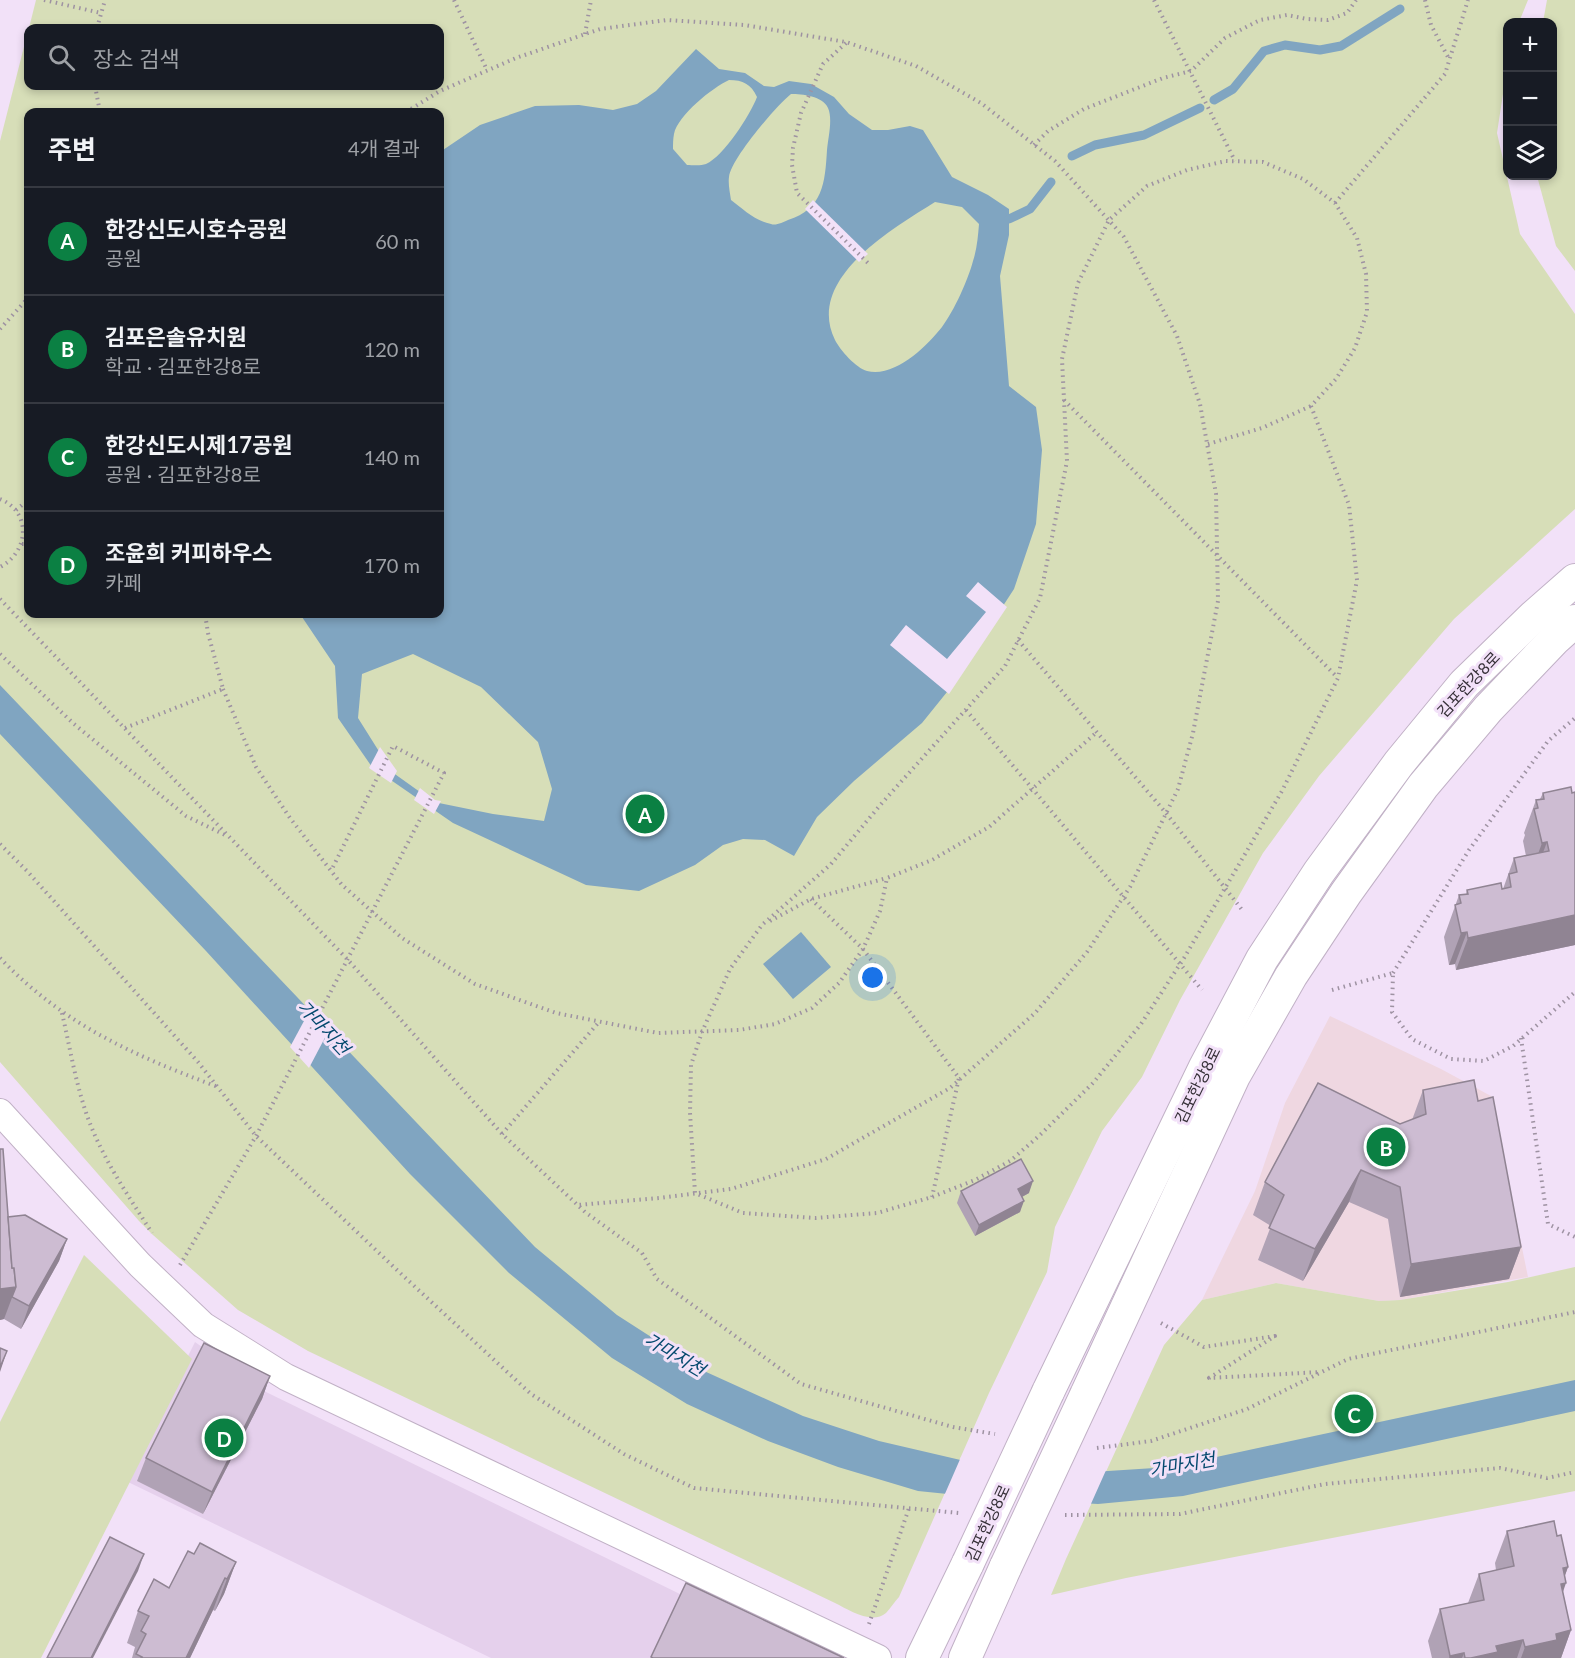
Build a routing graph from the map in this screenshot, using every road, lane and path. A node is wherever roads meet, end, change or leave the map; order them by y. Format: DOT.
graph roads {
  1 [pos="44,0"];
  2 [pos="105,0"];
  3 [pos="454,0"];
  4 [pos="591,0"];
  5 [pos="1154,0"];
  6 [pos="1356,0"];
  7 [pos="1425,0"];
  8 [pos="1468,0"];
  9 [pos="101,13"];
  10 [pos="98,24"];
  11 [pos="585,34"];
  12 [pos="846,42"];
  13 [pos="1449,59"];
  14 [pos="487,70"];
  15 [pos="1191,71"];
  16 [pos="444,89"];
  17 [pos="96,90"];
  18 [pos="442,90"];
  19 [pos="98,108"];
  20 [pos="412,108"];
  21 [pos="1034,145"];
  22 [pos="1235,161"];
  23 [pos="1335,204"];
  24 [pos="1109,220"];
  25 [pos="870,265"];
  26 [pos="24,302"];
  27 [pos="0,329"];
  28 [pos="1064,400"];
  29 [pos="1311,406"];
  30 [pos="1207,444"];
  31 [pos="0,499"];
  32 [pos="24,503"];
  33 [pos="16,510"];
  34 [pos="22,544"];
  35 [pos="1217,557"];
  36 [pos="0,567"];
  37 [pos="1575,580"];
  38 [pos="0,599"];
  39 [pos="206,618"];
  40 [pos="1575,621"];
  41 [pos="1018,640"];
  42 [pos="0,654"];
  43 [pos="1338,678"];
  44 [pos="224,688"];
  45 [pos="966,710"];
  46 [pos="1575,718"];
  47 [pos="125,728"];
  48 [pos="1097,732"];
  49 [pos="1034,788"];
  50 [pos="1166,813"];
  51 [pos="230,838"];
  52 [pos="0,844"];
  53 [pos="331,871"];
  54 [pos="886,878"];
  55 [pos="1225,888"];
  56 [pos="811,898"];
  57 [pos="1123,898"];
  58 [pos="1244,910"];
  59 [pos="372,912"];
  60 [pos="762,925"];
  61 [pos="863,949"];
  62 [pos="0,958"];
  63 [pos="348,960"];
  64 [pos="1179,965"];
  65 [pos="1393,973"];
  66 [pos="1202,990"];
  67 [pos="1332,990"];
  68 [pos="1575,992"];
  69 [pos="62,1013"];
  70 [pos="598,1022"];
  71 [pos="702,1032"];
  72 [pos="1521,1038"];
  73 [pos="959,1078"];
  74 [pos="219,1087"];
  75 [pos="0,1112"];
  76 [pos="502,1134"];
  77 [pos="256,1136"];
  78 [pos="695,1193"];
  79 [pos="932,1197"];
  80 [pos="578,1204"];
  81 [pos="153,1235"];
  82 [pos="1575,1238"];
  83 [pos="177,1269"];
  84 [pos="1575,1312"];
  85 [pos="1161,1323"];
  86 [pos="1323,1372"];
  87 [pos="1006,1436"];
  88 [pos="1095,1448"];
  89 [pos="1575,1472"];
  90 [pos="909,1508"];
  91 [pos="961,1513"];
  92 [pos="1063,1515"];
  93 [pos="869,1625"];
  94 [pos="878,1658"];
  95 [pos="922,1658"];
  96 [pos="965,1658"];
  1 -- 9 [label="path"];
  2 -- 9 [label="path"];
  3 -- 14 [label="path"];
  4 -- 11 [label="path"];
  5 -- 15 [label="path"];
  6 -- 15 [label="path"];
  7 -- 13 [label="path"];
  8 -- 13 [label="path"];
  9 -- 10 [label="path"];
  11 -- 12 [label="path"];
  11 -- 14 [label="path"];
  12 -- 21 [label="path"];
  12 -- 25 [label="path"];
  13 -- 23 [label="path"];
  14 -- 16 [label="path"];
  15 -- 21 [label="path"];
  15 -- 22 [label="path"];
  17 -- 19 [label="path"];
  18 -- 20 [label="path"];
  21 -- 24 [label="path"];
  22 -- 23 [label="path"];
  22 -- 24 [label="path"];
  23 -- 29 [label="path"];
  24 -- 28 [label="path"];
  24 -- 30 [label="path"];
  26 -- 27 [label="path"];
  28 -- 35 [label="path"];
  28 -- 41 [label="path"];
  29 -- 30 [label="path"];
  29 -- 43 [label="path"];
  30 -- 35 [label="path"];
  31 -- 33 [label="path"];
  32 -- 33 [label="path"];
  33 -- 34 [label="path"];
  34 -- 36 [label="path"];
  35 -- 43 [label="path"];
  35 -- 50 [label="path"];
  37 -- 95 [label="street, 김포한강8로, bridge"];
  38 -- 47 [label="path"];
  39 -- 44 [label="path"];
  40 -- 96 [label="street, 김포한강8로, bridge"];
  41 -- 45 [label="path"];
  41 -- 48 [label="path"];
  42 -- 51 [label="path"];
  43 -- 55 [label="path"];
  44 -- 47 [label="path"];
  44 -- 53 [label="path"];
  45 -- 49 [label="path"];
  45 -- 60 [label="path"];
  46 -- 65 [label="path"];
  47 -- 51 [label="path"];
  48 -- 49 [label="path"];
  48 -- 50 [label="path"];
  49 -- 54 [label="path"];
  49 -- 57 [label="path"];
  50 -- 55 [label="path"];
  50 -- 57 [label="path"];
  51 -- 63 [label="path"];
  52 -- 74 [label="path"];
  53 -- 59 [label="path"];
  53 -- 59 [label="path"];
  54 -- 56 [label="path"];
  54 -- 61 [label="path"];
  55 -- 58 [label="path"];
  55 -- 64 [label="path"];
  56 -- 60 [label="path"];
  56 -- 61 [label="path"];
  57 -- 64 [label="path"];
  57 -- 73 [label="path"];
  59 -- 63 [label="path"];
  59 -- 70 [label="path"];
  60 -- 71 [label="path"];
  61 -- 71 [label="path"];
  61 -- 73 [label="path"];
  62 -- 69 [label="path"];
  63 -- 76 [label="path"];
  63 -- 77 [label="path"];
  64 -- 66 [label="path"];
  64 -- 79 [label="path"];
  65 -- 67 [label="path"];
  65 -- 72 [label="path"];
  68 -- 72 [label="path"];
  69 -- 74 [label="path"];
  69 -- 81 [label="path"];
  70 -- 71 [label="path"];
  70 -- 76 [label="path"];
  71 -- 78 [label="path"];
  72 -- 82 [label="path"];
  73 -- 78 [label="path"];
  73 -- 79 [label="path"];
  74 -- 77 [label="path"];
  75 -- 94 [label="street"];
  76 -- 80 [label="path"];
  77 -- 83 [label="path"];
  77 -- 90 [label="path"];
  78 -- 79 [label="path"];
  78 -- 80 [label="path"];
  80 -- 87 [label="path"];
  84 -- 86 [label="path"];
  85 -- 86 [label="path"];
  86 -- 88 [label="path"];
  89 -- 92 [label="path"];
  90 -- 91 [label="path"];
  90 -- 93 [label="path"];
}
